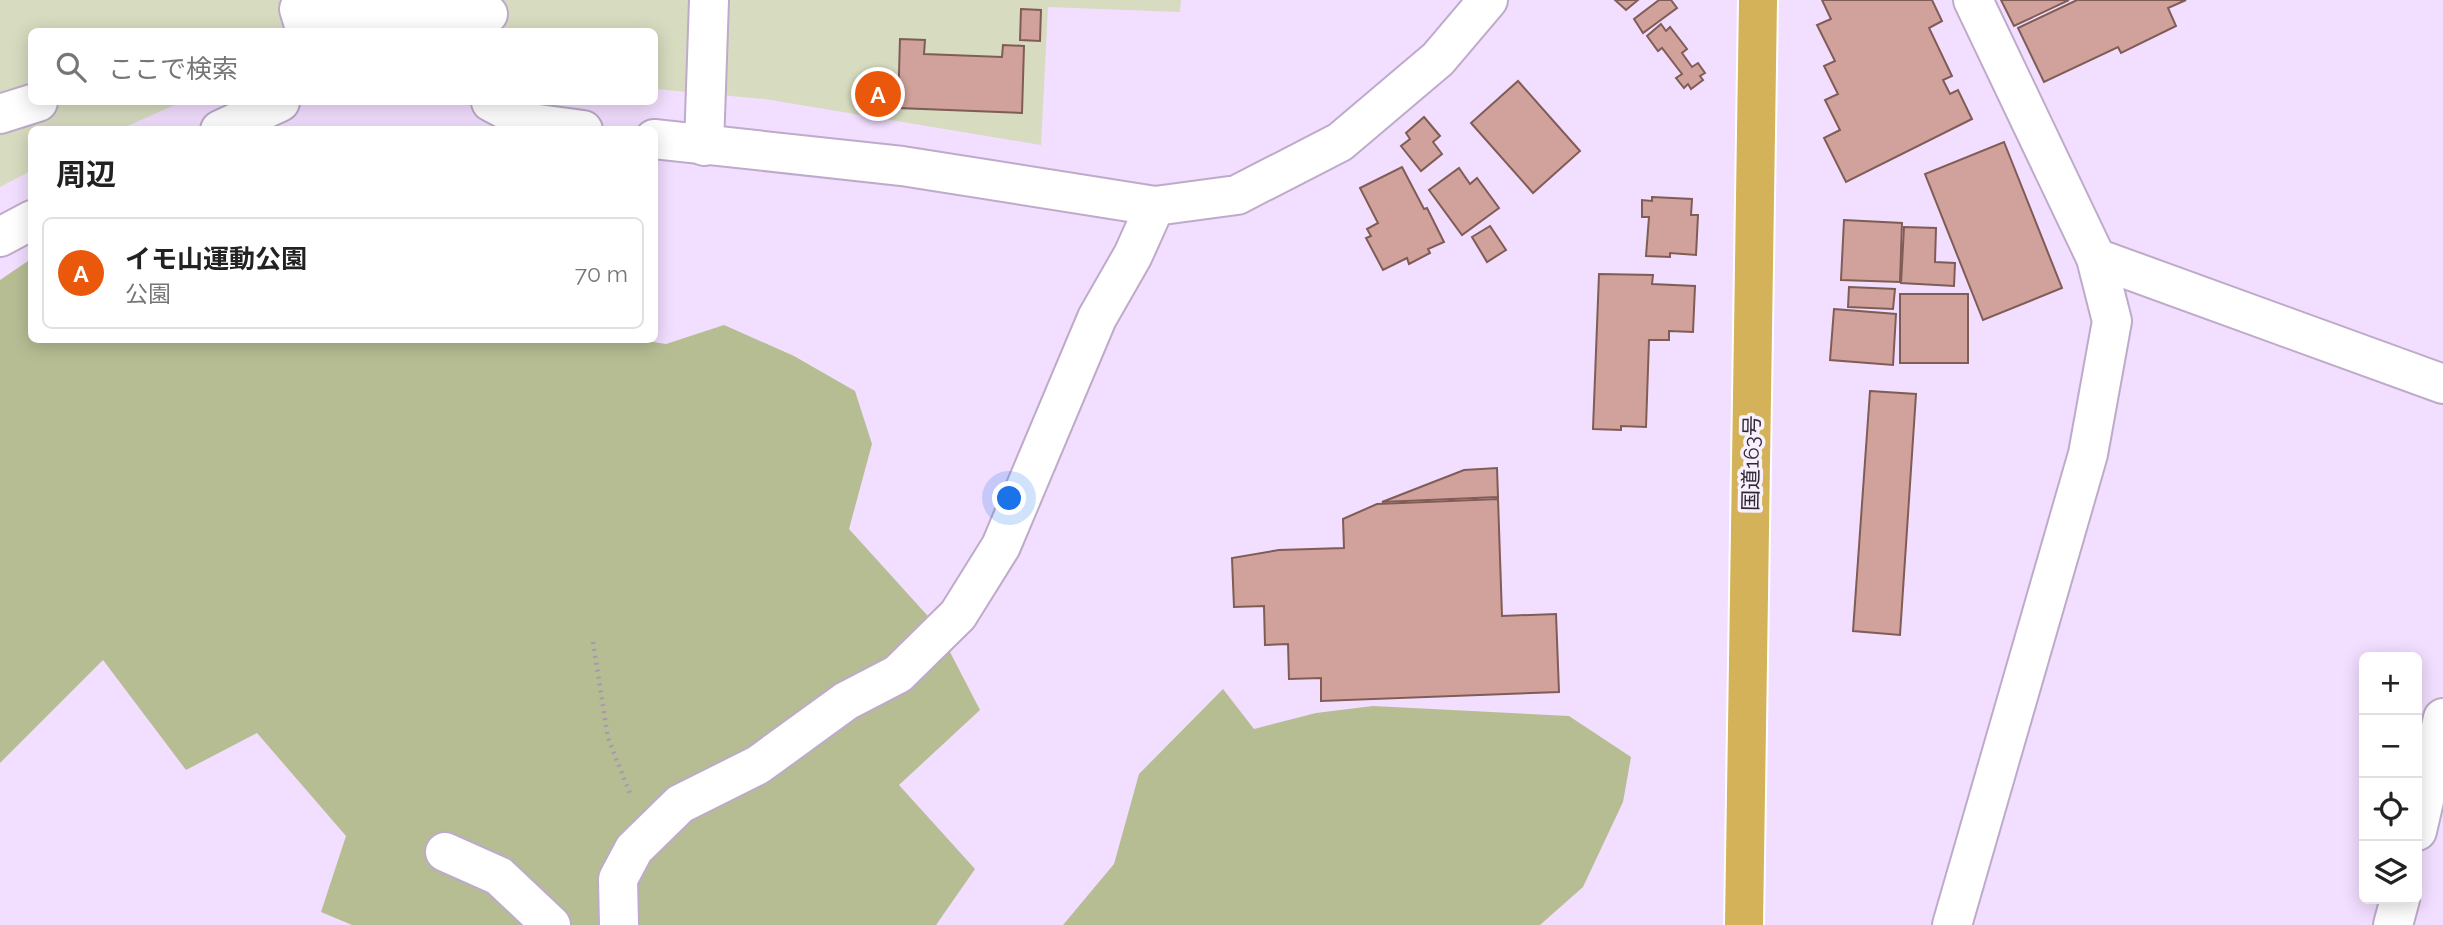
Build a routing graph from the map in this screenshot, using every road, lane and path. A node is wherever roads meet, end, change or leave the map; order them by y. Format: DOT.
graph roads {
  1 [pos="709,0"];
  2 [pos="1488,0"];
  3 [pos="1758,0"];
  4 [pos="1973,0"];
  5 [pos="488,15"];
  6 [pos="305,28"];
  7 [pos="28,105"];
  8 [pos="497,105"];
  9 [pos="0,114"];
  10 [pos="553,126"];
  11 [pos="658,140"];
  12 [pos="704,146"];
  13 [pos="1155,206"];
  14 [pos="28,222"];
  15 [pos="0,237"];
  16 [pos="2096,258"];
  17 [pos="2443,384"];
  18 [pos="593,642"];
  19 [pos="2443,718"];
  20 [pos="2422,809"];
  21 [pos="653,830"];
  22 [pos="444,852"];
  23 [pos="2399,904"];
  24 [pos="551,925"];
  25 [pos="619,925"];
  26 [pos="1744,925"];
  27 [pos="1952,925"];
  28 [pos="2393,925"];
  1 -- 12 [label="street"];
  2 -- 13 [label="street"];
  3 -- 26 [label="highway, 国道163号"];
  4 -- 16 [label="street"];
  5 -- 6 [label="street"];
  7 -- 9 [label="street"];
  8 -- 10 [label="street"];
  11 -- 12 [label="street"];
  12 -- 13 [label="street"];
  13 -- 21 [label="street"];
  14 -- 15 [label="street"];
  16 -- 17 [label="street"];
  16 -- 27 [label="street"];
  18 -- 21 [label="path"];
  19 -- 20 [label="street"];
  21 -- 25 [label="street"];
  22 -- 24 [label="street"];
  23 -- 28 [label="street"];
}
